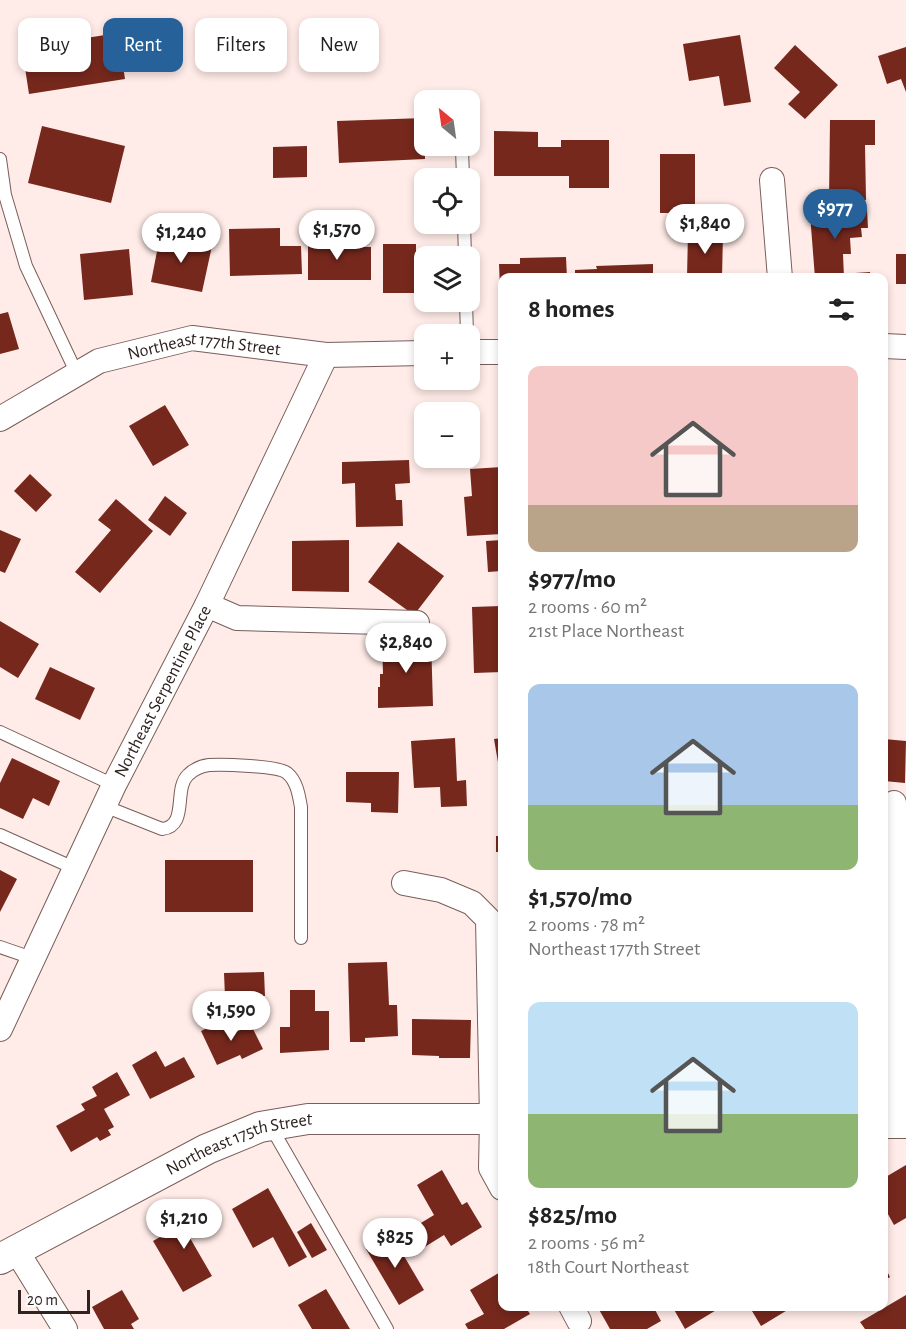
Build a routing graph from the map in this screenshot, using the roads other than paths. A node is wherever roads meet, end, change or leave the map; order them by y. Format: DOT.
graph roads {
  1 [pos="0,159"];
  2 [pos="772,180"];
  3 [pos="780,273"];
  4 [pos="888,346"];
  5 [pos="906,347"];
  6 [pos="480,352"];
  7 [pos="498,352"];
  8 [pos="414,353"];
  9 [pos="326,355"];
  10 [pos="77,374"];
  11 [pos="0,419"];
  12 [pos="207,605"];
  13 [pos="417,623"];
  14 [pos="0,732"];
  15 [pos="114,785"];
  16 [pos="894,803"];
  17 [pos="104,806"];
  18 [pos="0,835"];
  19 [pos="74,868"];
  20 [pos="404,883"];
  21 [pos="301,938"];
  22 [pos="0,947"];
  23 [pos="32,958"];
  24 [pos="0,1029"];
  25 [pos="497,1119"];
  26 [pos="895,1123"];
  27 [pos="271,1125"];
  28 [pos="498,1181"];
  29 [pos="8,1255"];
  30 [pos="65,1329"];
  31 [pos="387,1329"];
  1 -- 10 [label="lane"];
  2 -- 3 [label="street"];
  4 -- 5 [label="street"];
  6 -- 7 [label="street"];
  8 -- 9 [label="street, Northeast 177th Street"];
  9 -- 10 [label="street, Northeast 177th Street"];
  9 -- 12 [label="street, Northeast Serpentine Place"];
  10 -- 11 [label="street, Northeast 177th Street"];
  12 -- 13 [label="street"];
  12 -- 15 [label="street, Northeast Serpentine Place"];
  14 -- 15 [label="lane"];
  15 -- 17 [label="street, Northeast Serpentine Place"];
  16 -- 26 [label="street"];
  17 -- 19 [label="street, Northeast Serpentine Place"];
  17 -- 21 [label="lane"];
  18 -- 19 [label="lane"];
  19 -- 23 [label="street, Northeast Serpentine Place"];
  20 -- 25 [label="street"];
  22 -- 23 [label="lane"];
  23 -- 24 [label="street, Northeast Serpentine Place"];
  25 -- 27 [label="street, Northeast 175th Street"];
  25 -- 28 [label="street"];
  27 -- 29 [label="street, Northeast 175th Street"];
  27 -- 31 [label="lane"];
  29 -- 30 [label="street"];
}
